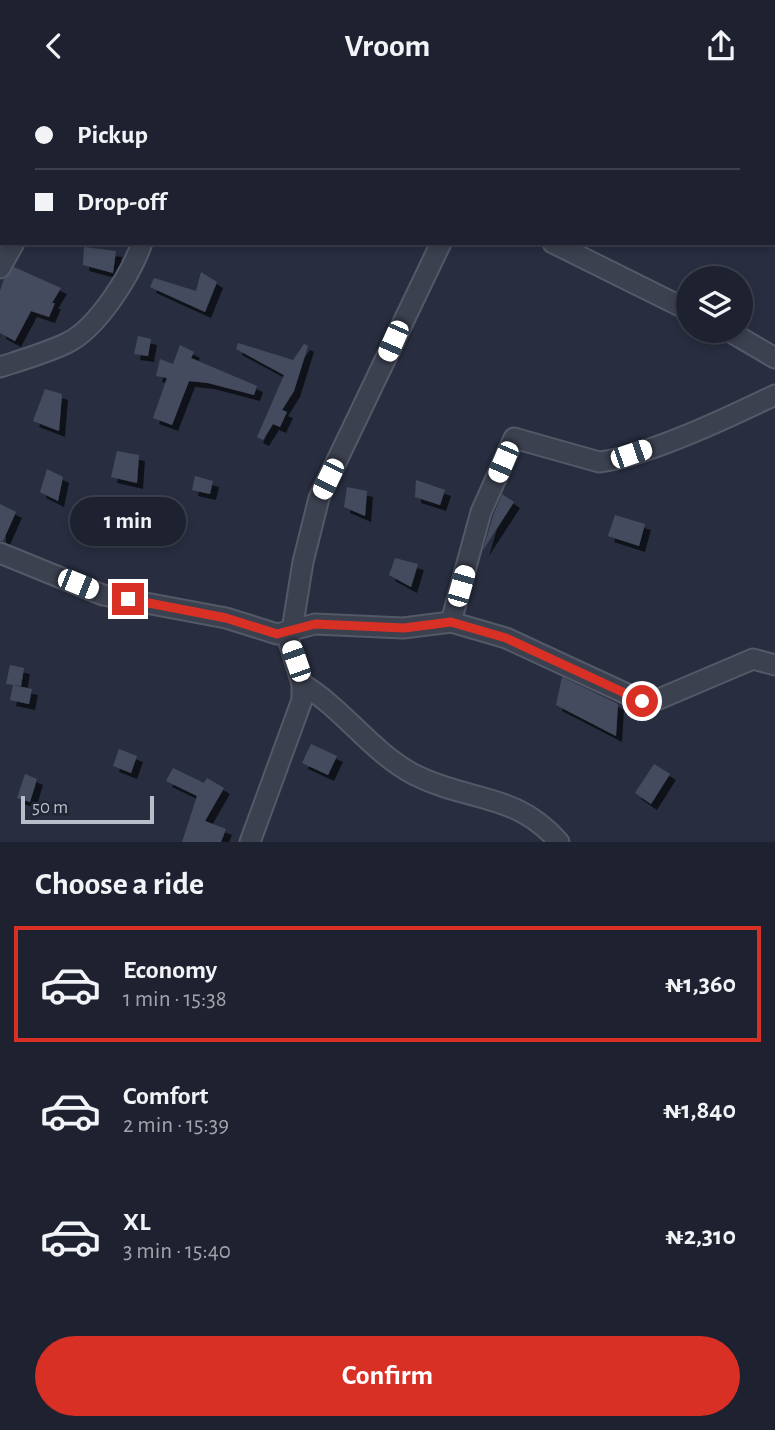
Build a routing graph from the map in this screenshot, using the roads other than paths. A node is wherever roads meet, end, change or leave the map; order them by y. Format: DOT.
graph roads {
  1 [pos="13,245"];
  2 [pos="141,245"];
  3 [pos="440,245"];
  4 [pos="557,245"];
  5 [pos="0,268"];
  6 [pos="676,304"];
  7 [pos="749,343"];
  8 [pos="775,358"];
  9 [pos="0,367"];
  10 [pos="775,395"];
  11 [pos="0,554"];
  12 [pos="451,622"];
  13 [pos="289,631"];
  14 [pos="775,664"];
  15 [pos="302,684"];
  16 [pos="250,842"];
  17 [pos="559,842"];
  1 -- 5 [label="street"];
  2 -- 9 [label="street"];
  3 -- 13 [label="street"];
  4 -- 6 [label="street"];
  7 -- 8 [label="street"];
  10 -- 12 [label="street"];
  11 -- 13 [label="street"];
  12 -- 13 [label="street"];
  12 -- 14 [label="street"];
  13 -- 15 [label="street"];
  15 -- 16 [label="street"];
  15 -- 17 [label="street"];
}
